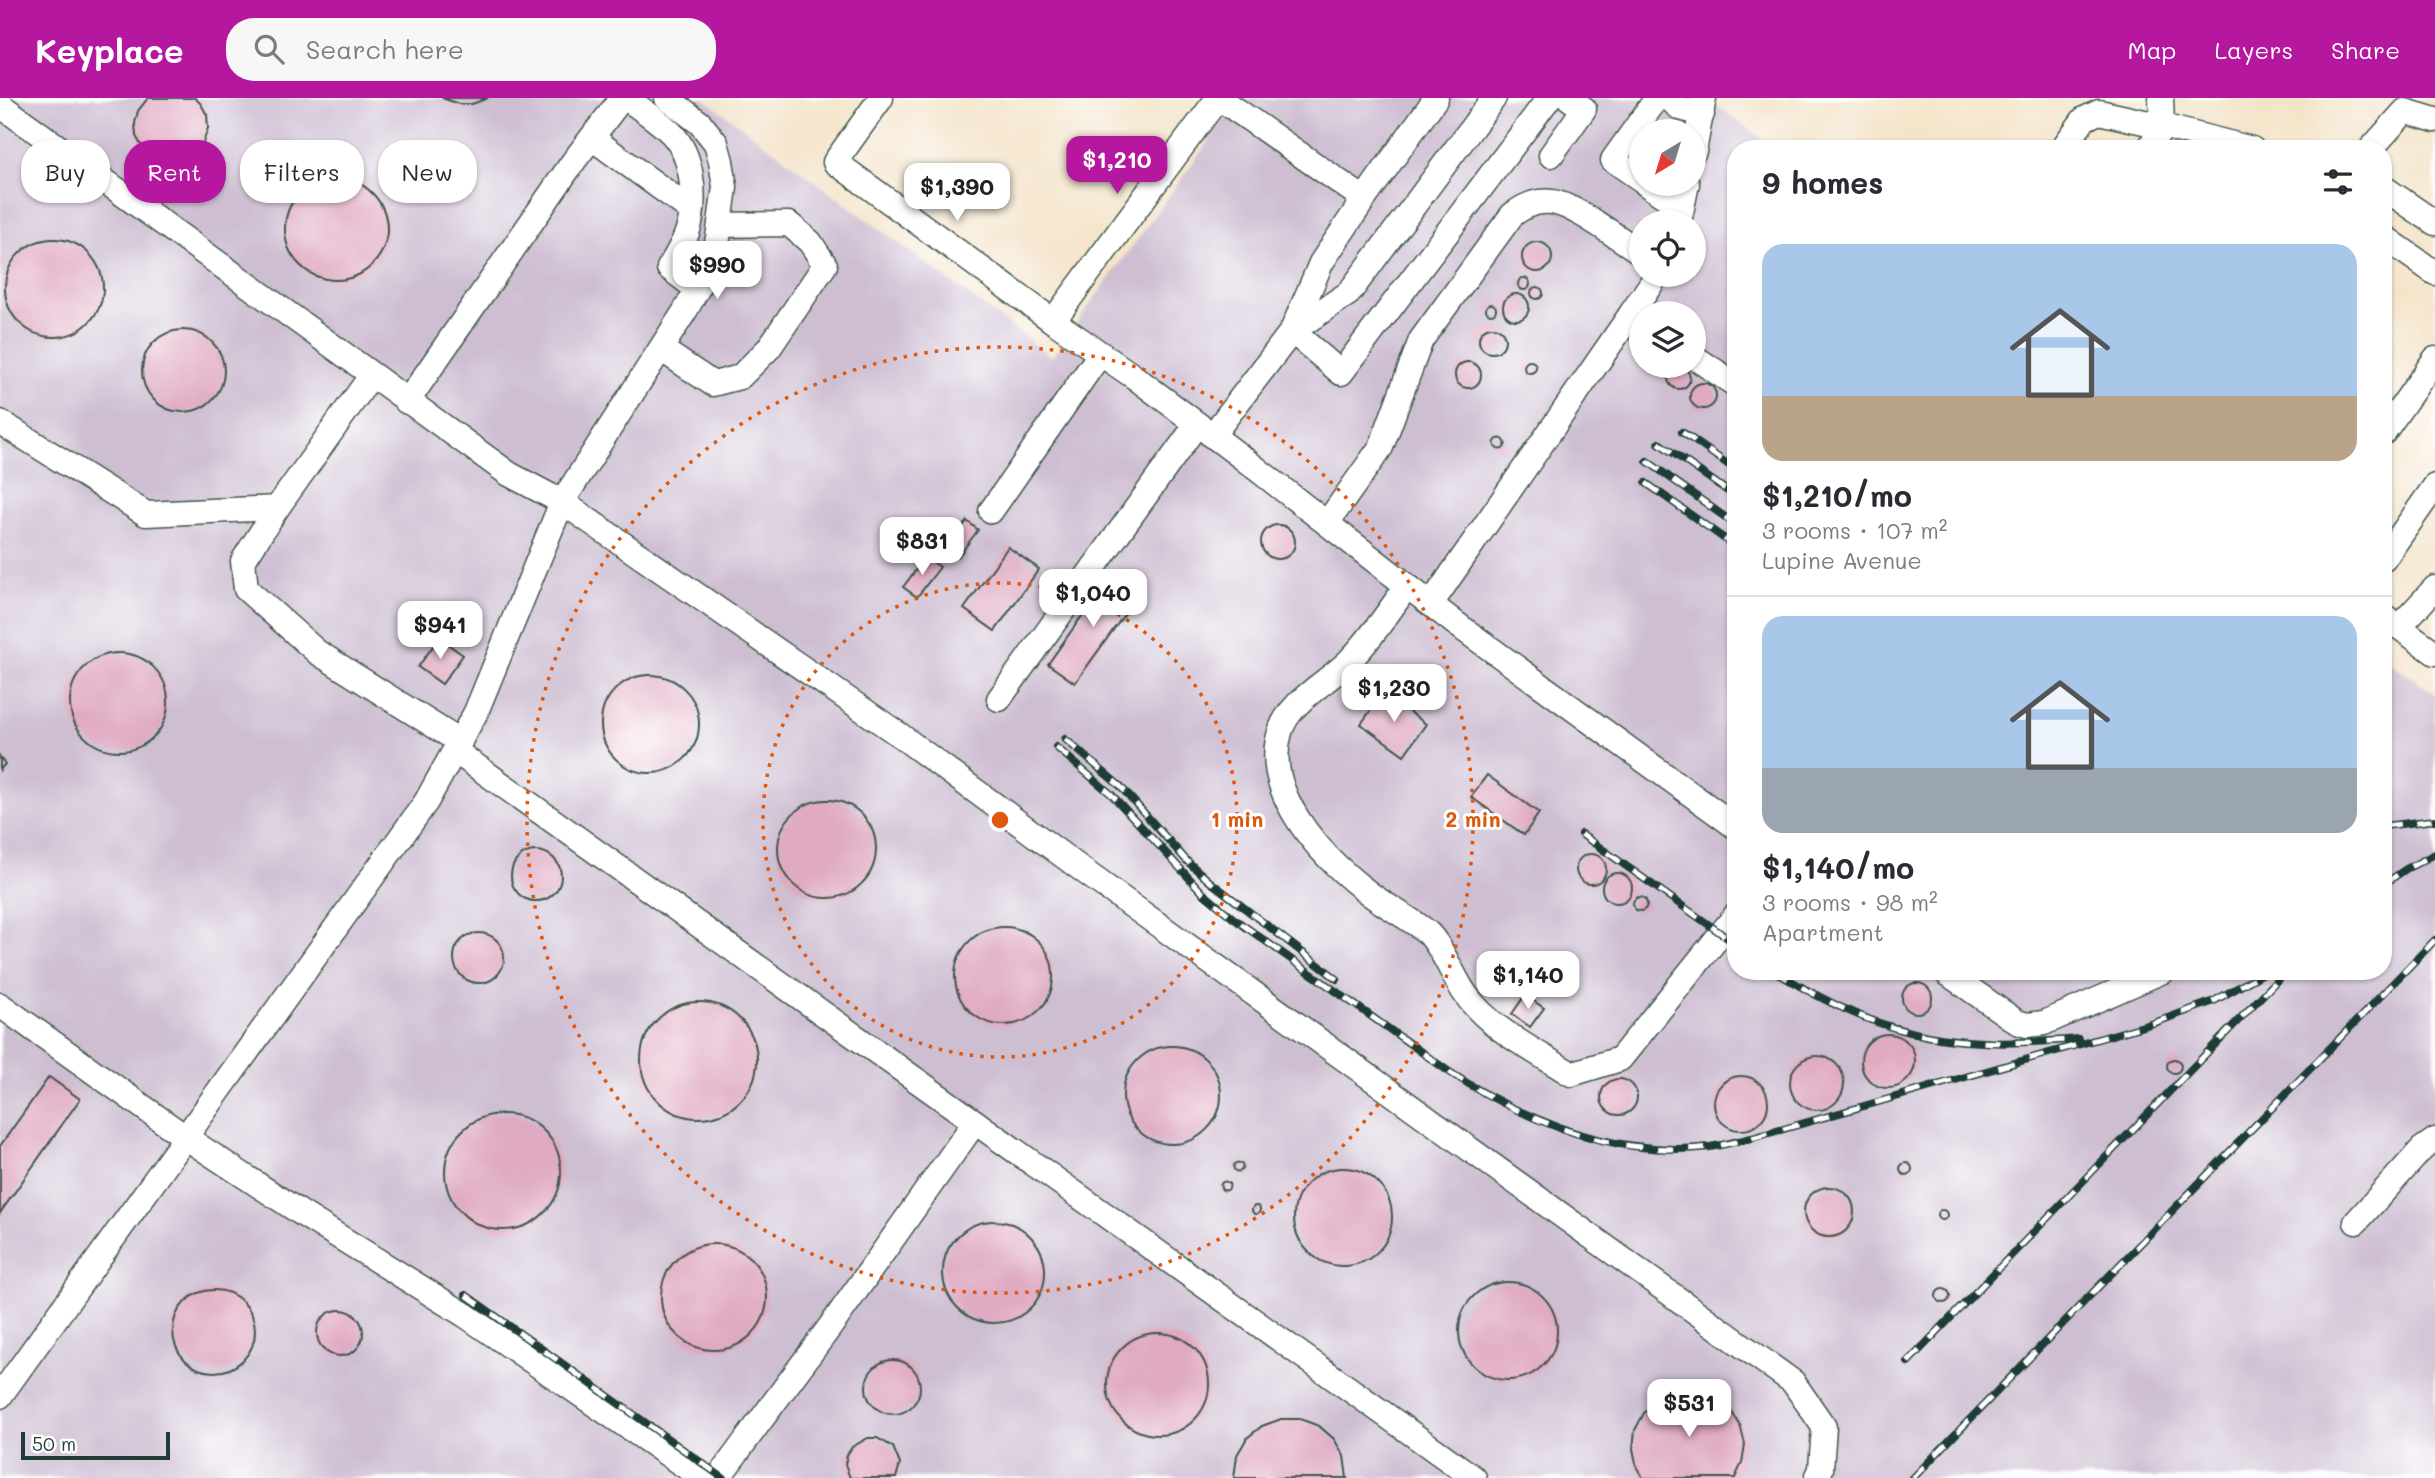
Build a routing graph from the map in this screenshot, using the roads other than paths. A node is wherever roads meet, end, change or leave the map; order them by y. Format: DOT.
graph roads {
  1 [pos="624,98"];
  2 [pos="667,98"];
  3 [pos="881,98"];
  4 [pos="1219,98"];
  5 [pos="1437,98"];
  6 [pos="1494,98"];
  7 [pos="1549,98"];
  8 [pos="1657,98"];
  9 [pos="1668,98"];
  10 [pos="2161,98"];
  11 [pos="1582,102"];
  12 [pos="2406,104"];
  13 [pos="0,105"];
  14 [pos="1703,106"];
  15 [pos="1642,119"];
  16 [pos="2435,120"];
  17 [pos="2162,126"];
  18 [pos="592,138"];
  19 [pos="1629,138"];
  20 [pos="2069,140"];
  21 [pos="2154,140"];
  22 [pos="2212,140"];
  23 [pos="2378,140"];
  24 [pos="1551,155"];
  25 [pos="1629,171"];
  26 [pos="2392,193"];
  27 [pos="1664,196"];
  28 [pos="1364,199"];
  29 [pos="1683,202"];
  30 [pos="691,210"];
  31 [pos="2435,223"];
  32 [pos="720,225"];
  33 [pos="2392,243"];
  34 [pos="1629,245"];
  35 [pos="2435,273"];
  36 [pos="697,289"];
  37 [pos="1053,321"];
  38 [pos="1629,328"];
  39 [pos="1292,331"];
  40 [pos="661,349"];
  41 [pos="1100,354"];
  42 [pos="2435,359"];
  43 [pos="1706,365"];
  44 [pos="371,376"];
  45 [pos="1727,380"];
  46 [pos="407,402"];
  47 [pos="2392,421"];
  48 [pos="0,422"];
  49 [pos="1205,430"];
  50 [pos="2435,486"];
  51 [pos="562,502"];
  52 [pos="277,508"];
  53 [pos="991,511"];
  54 [pos="1327,523"];
  55 [pos="2392,548"];
  56 [pos="1407,586"];
  57 [pos="2435,588"];
  58 [pos="1431,604"];
  59 [pos="2392,621"];
  60 [pos="2392,623"];
  61 [pos="2435,653"];
  62 [pos="999,699"];
  63 [pos="457,746"];
  64 [pos="1727,820"];
  65 [pos="1727,928"];
  66 [pos="1957,980"];
  67 [pos="2143,980"];
  68 [pos="0,1005"];
  69 [pos="975,1122"];
  70 [pos="185,1137"];
  71 [pos="2435,1140"];
  72 [pos="2356,1222"];
  73 [pos="0,1395"];
  74 [pos="702,1478"];
  75 [pos="718,1478"];
  76 [pos="1474,1478"];
  77 [pos="1817,1478"];
  1 -- 18 [label="street"];
  1 -- 30 [label="street"];
  2 -- 32 [label="street"];
  3 -- 37 [label="street"];
  4 -- 28 [label="street"];
  4 -- 37 [label="street"];
  5 -- 28 [label="street"];
  6 -- 39 [label="street"];
  7 -- 39 [label="street"];
  8 -- 15 [label="street"];
  9 -- 14 [label="street"];
  10 -- 17 [label="street"];
  11 -- 24 [label="street"];
  12 -- 16 [label="street"];
  12 -- 23 [label="street"];
  13 -- 44 [label="street"];
  17 -- 20 [label="street"];
  17 -- 21 [label="street"];
  17 -- 22 [label="street"];
  18 -- 30 [label="street"];
  18 -- 46 [label="street"];
  19 -- 25 [label="street"];
  26 -- 31 [label="street"];
  27 -- 29 [label="street"];
  28 -- 39 [label="street"];
  30 -- 36 [label="street"];
  32 -- 36 [label="street"];
  32 -- 40 [label="street"];
  33 -- 35 [label="street"];
  34 -- 54 [label="street"];
  36 -- 40 [label="street"];
  37 -- 41 [label="street"];
  38 -- 58 [label="street"];
  39 -- 49 [label="street"];
  40 -- 51 [label="street"];
  41 -- 49 [label="street"];
  41 -- 53 [label="street"];
  42 -- 47 [label="street"];
  43 -- 45 [label="street"];
  44 -- 46 [label="street"];
  44 -- 52 [label="street"];
  46 -- 51 [label="street"];
  48 -- 52 [label="street"];
  49 -- 54 [label="street"];
  49 -- 62 [label="street"];
  50 -- 55 [label="street"];
  51 -- 63 [label="street"];
  51 -- 77 [label="street"];
  52 -- 63 [label="street"];
  54 -- 56 [label="street"];
  56 -- 58 [label="street"];
  56 -- 65 [label="street"];
  57 -- 59 [label="street"];
  58 -- 64 [label="street"];
  60 -- 61 [label="street"];
  63 -- 69 [label="street"];
  63 -- 70 [label="street"];
  66 -- 67 [label="street"];
  68 -- 70 [label="street"];
  69 -- 75 [label="street"];
  69 -- 76 [label="street"];
  70 -- 73 [label="street"];
  70 -- 74 [label="street"];
  71 -- 72 [label="street"];
}
